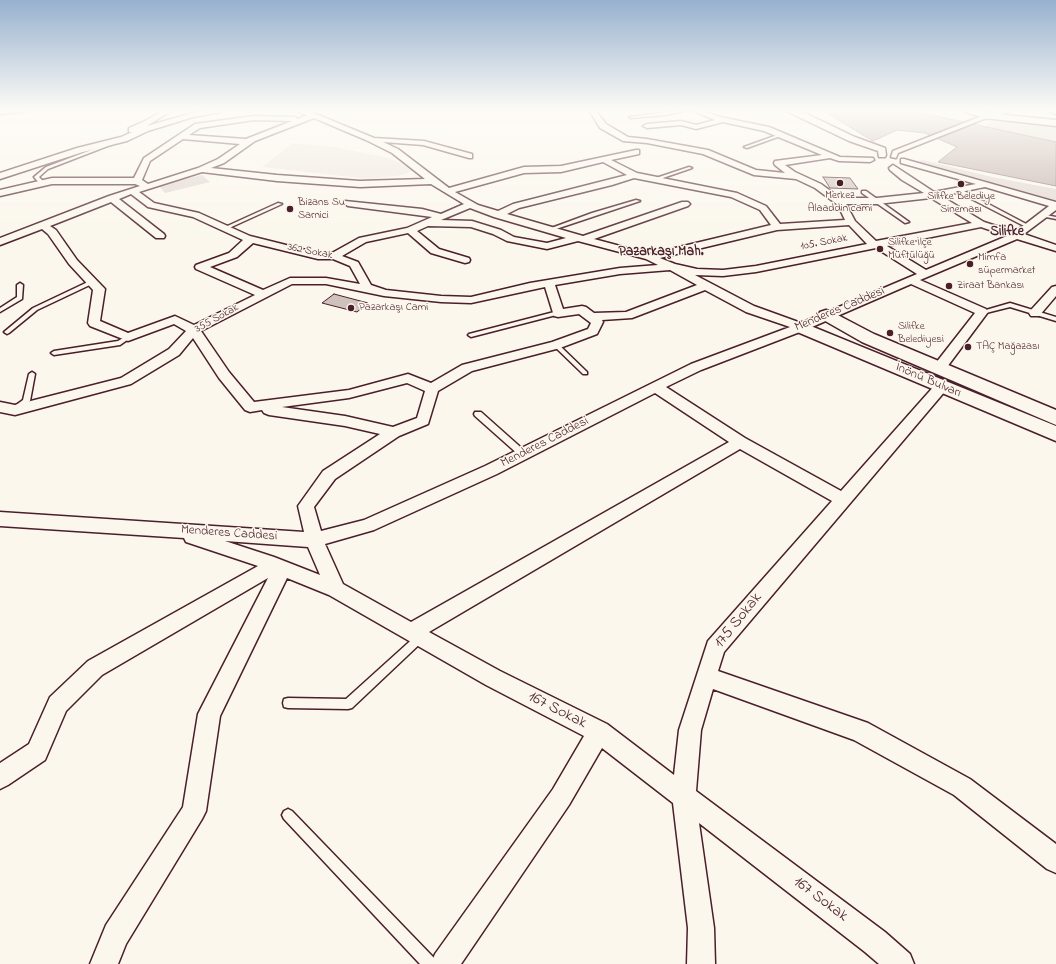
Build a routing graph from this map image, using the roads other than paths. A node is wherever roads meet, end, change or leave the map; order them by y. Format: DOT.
graph roads {
  1 [pos="65,155"];
  2 [pos="82,155"];
  3 [pos="155,155"];
  4 [pos="231,155"];
  5 [pos="400,155"];
  6 [pos="465,155"];
  7 [pos="624,155"];
  8 [pos="712,155"];
  9 [pos="882,155"];
  10 [pos="896,155"];
  11 [pos="469,156"];
  12 [pos="832,156"];
  13 [pos="605,160"];
  14 [pos="904,161"];
  15 [pos="690,168"];
  16 [pos="201,170"];
  17 [pos="634,175"];
  18 [pos="0,176"];
  19 [pos="799,177"];
  20 [pos="655,179"];
  21 [pos="433,181"];
  22 [pos="42,183"];
  23 [pos="135,186"];
  24 [pos="988,186"];
  25 [pos="958,190"];
  26 [pos="447,191"];
  27 [pos="864,192"];
  28 [pos="0,193"];
  29 [pos="932,195"];
  30 [pos="112,198"];
  31 [pos="638,201"];
  32 [pos="838,201"];
  33 [pos="877,201"];
  34 [pos="348,203"];
  35 [pos="280,204"];
  36 [pos="470,204"];
  37 [pos="685,204"];
  38 [pos="1056,205"];
  39 [pos="496,215"];
  40 [pos="1043,215"];
  41 [pos="442,216"];
  42 [pos="1056,218"];
  43 [pos="850,222"];
  44 [pos="907,222"];
  45 [pos="427,223"];
  46 [pos="981,224"];
  47 [pos="42,225"];
  48 [pos="1028,226"];
  49 [pos="777,227"];
  50 [pos="225,228"];
  51 [pos="410,230"];
  52 [pos="548,230"];
  53 [pos="1017,235"];
  54 [pos="160,236"];
  55 [pos="251,239"];
  56 [pos="580,239"];
  57 [pos="0,242"];
  58 [pos="876,245"];
  59 [pos="1056,248"];
  60 [pos="334,256"];
  61 [pos="650,257"];
  62 [pos="465,260"];
  63 [pos="672,267"];
  64 [pos="926,275"];
  65 [pos="911,280"];
  66 [pos="92,282"];
  67 [pos="549,283"];
  68 [pos="20,285"];
  69 [pos="707,286"];
  70 [pos="1056,288"];
  71 [pos="375,290"];
  72 [pos="263,294"];
  73 [pos="0,310"];
  74 [pos="982,312"];
  75 [pos="558,313"];
  76 [pos="1035,313"];
  77 [pos="826,315"];
  78 [pos="592,317"];
  79 [pos="1056,320"];
  80 [pos="801,327"];
  81 [pos="194,330"];
  82 [pos="7,332"];
  83 [pos="471,335"];
  84 [pos="128,337"];
  85 [pos="556,345"];
  86 [pos="54,353"];
  87 [pos="585,373"];
  88 [pos="32,374"];
  89 [pos="940,378"];
  90 [pos="656,387"];
  91 [pos="432,389"];
  92 [pos="0,407"];
  93 [pos="250,407"];
  94 [pos="15,410"];
  95 [pos="478,414"];
  96 [pos="1056,418"];
  97 [pos="394,432"];
  98 [pos="1056,434"];
  99 [pos="740,442"];
  100 [pos="523,454"];
  101 [pos="843,500"];
  102 [pos="0,519"];
  103 [pos="172,530"];
  104 [pos="314,540"];
  105 [pos="279,567"];
  106 [pos="336,589"];
  107 [pos="416,634"];
  108 [pos="706,678"];
  109 [pos="288,703"];
  110 [pos="598,732"];
  111 [pos="0,777"];
  112 [pos="684,798"];
  113 [pos="288,815"];
  114 [pos="1056,860"];
  115 [pos="104,964"];
  116 [pos="430,964"];
  117 [pos="445,964"];
  118 [pos="701,964"];
  119 [pos="900,964"];
  1 -- 18 [label="street"];
  2 -- 22 [label="lane"];
  3 -- 23 [label="street"];
  4 -- 16 [label="street"];
  5 -- 21 [label="street"];
  6 -- 11 [label="street"];
  7 -- 13 [label="street"];
  8 -- 19 [label="street"];
  9 -- 12 [label="street"];
  10 -- 14 [label="street"];
  12 -- 19 [label="street"];
  13 -- 17 [label="street"];
  13 -- 26 [label="street"];
  14 -- 24 [label="street"];
  14 -- 29 [label="street"];
  15 -- 20 [label="lane"];
  16 -- 21 [label="street"];
  16 -- 23 [label="street"];
  17 -- 20 [label="street"];
  17 -- 39 [label="street"];
  19 -- 32 [label="street"];
  20 -- 49 [label="street"];
  21 -- 26 [label="street"];
  22 -- 23 [label="street"];
  22 -- 28 [label="street"];
  23 -- 30 [label="street"];
  23 -- 50 [label="street, 362 Sokak"];
  24 -- 25 [label="street"];
  24 -- 38 [label="street"];
  25 -- 29 [label="street"];
  25 -- 48 [label="lane"];
  26 -- 36 [label="street"];
  27 -- 33 [label="lane"];
  29 -- 33 [label="street"];
  29 -- 46 [label="street"];
  30 -- 47 [label="street"];
  30 -- 54 [label="street"];
  31 -- 52 [label="lane"];
  32 -- 33 [label="street"];
  32 -- 43 [label="street"];
  33 -- 44 [label="lane"];
  34 -- 41 [label="street"];
  35 -- 50 [label="lane"];
  36 -- 39 [label="street"];
  36 -- 41 [label="street"];
  37 -- 56 [label="street"];
  38 -- 40 [label="street, Menderes Caddesi"];
  39 -- 52 [label="street"];
  40 -- 42 [label="lane"];
  40 -- 48 [label="street, Menderes Caddesi"];
  41 -- 45 [label="street"];
  43 -- 49 [label="street"];
  43 -- 58 [label="street"];
  45 -- 51 [label="street"];
  45 -- 56 [label="street"];
  46 -- 53 [label="street"];
  46 -- 58 [label="street, 105. Sokak"];
  47 -- 57 [label="street"];
  47 -- 66 [label="street"];
  48 -- 53 [label="street, Menderes Caddesi"];
  49 -- 61 [label="street"];
  50 -- 55 [label="street, 362 Sokak"];
  51 -- 60 [label="street"];
  51 -- 62 [label="street"];
  52 -- 56 [label="street"];
  53 -- 59 [label="street"];
  53 -- 64 [label="street, Menderes Caddesi"];
  55 -- 60 [label="street, 362 Sokak"];
  55 -- 72 [label="street"];
  56 -- 61 [label="street"];
  58 -- 63 [label="street, 105. Sokak"];
  58 -- 64 [label="street"];
  60 -- 71 [label="street, 362 Sokak"];
  61 -- 63 [label="street"];
  63 -- 67 [label="street"];
  63 -- 69 [label="street"];
  64 -- 65 [label="street, Menderes Caddesi"];
  65 -- 74 [label="street"];
  65 -- 77 [label="street, Menderes Caddesi"];
  66 -- 82 [label="lane"];
  66 -- 84 [label="street"];
  67 -- 71 [label="street"];
  67 -- 75 [label="street"];
  68 -- 73 [label="lane"];
  69 -- 78 [label="street"];
  69 -- 80 [label="street"];
  70 -- 76 [label="street"];
  71 -- 72 [label="street, 355 Sokak"];
  72 -- 81 [label="street, 355 Sokak"];
  74 -- 76 [label="lane"];
  74 -- 89 [label="street, 175 Sokak"];
  75 -- 78 [label="street"];
  75 -- 83 [label="lane"];
  76 -- 79 [label="lane"];
  77 -- 80 [label="street, Menderes Caddesi"];
  77 -- 89 [label="main road, İnönü Bulvarı"];
  78 -- 85 [label="street"];
  80 -- 89 [label="main road, İnönü Bulvarı"];
  80 -- 90 [label="street, Menderes Caddesi"];
  81 -- 84 [label="street"];
  81 -- 93 [label="street"];
  81 -- 94 [label="street, 355 Sokak"];
  84 -- 86 [label="lane"];
  85 -- 87 [label="lane"];
  85 -- 91 [label="street"];
  88 -- 94 [label="lane"];
  89 -- 96 [label="main road, İnönü Bulvarı"];
  89 -- 98 [label="main road, İnönü Bulvarı"];
  89 -- 101 [label="street, 175 Sokak"];
  90 -- 99 [label="street"];
  90 -- 100 [label="street, Menderes Caddesi"];
  91 -- 93 [label="street"];
  91 -- 97 [label="street"];
  92 -- 94 [label="street, 355 Sokak"];
  93 -- 97 [label="street"];
  95 -- 100 [label="lane"];
  97 -- 104 [label="street"];
  99 -- 101 [label="street"];
  99 -- 107 [label="street"];
  100 -- 104 [label="street, Menderes Caddesi"];
  101 -- 108 [label="street, 175 Sokak"];
  102 -- 103 [label="street, Menderes Caddesi"];
  103 -- 104 [label="street, Menderes Caddesi"];
  103 -- 105 [label="street, 167 Sokak"];
  104 -- 106 [label="street"];
  105 -- 106 [label="street, 167 Sokak"];
  105 -- 111 [label="street"];
  105 -- 115 [label="street"];
  106 -- 107 [label="street, 167 Sokak"];
  107 -- 109 [label="lane"];
  107 -- 110 [label="street, 167 Sokak"];
  108 -- 112 [label="street, 175 Sokak"];
  108 -- 114 [label="street"];
  110 -- 112 [label="street, 167 Sokak"];
  110 -- 117 [label="street"];
  112 -- 118 [label="street, 175 Sokak"];
  112 -- 119 [label="street, 167 Sokak"];
  113 -- 116 [label="lane"];
}
